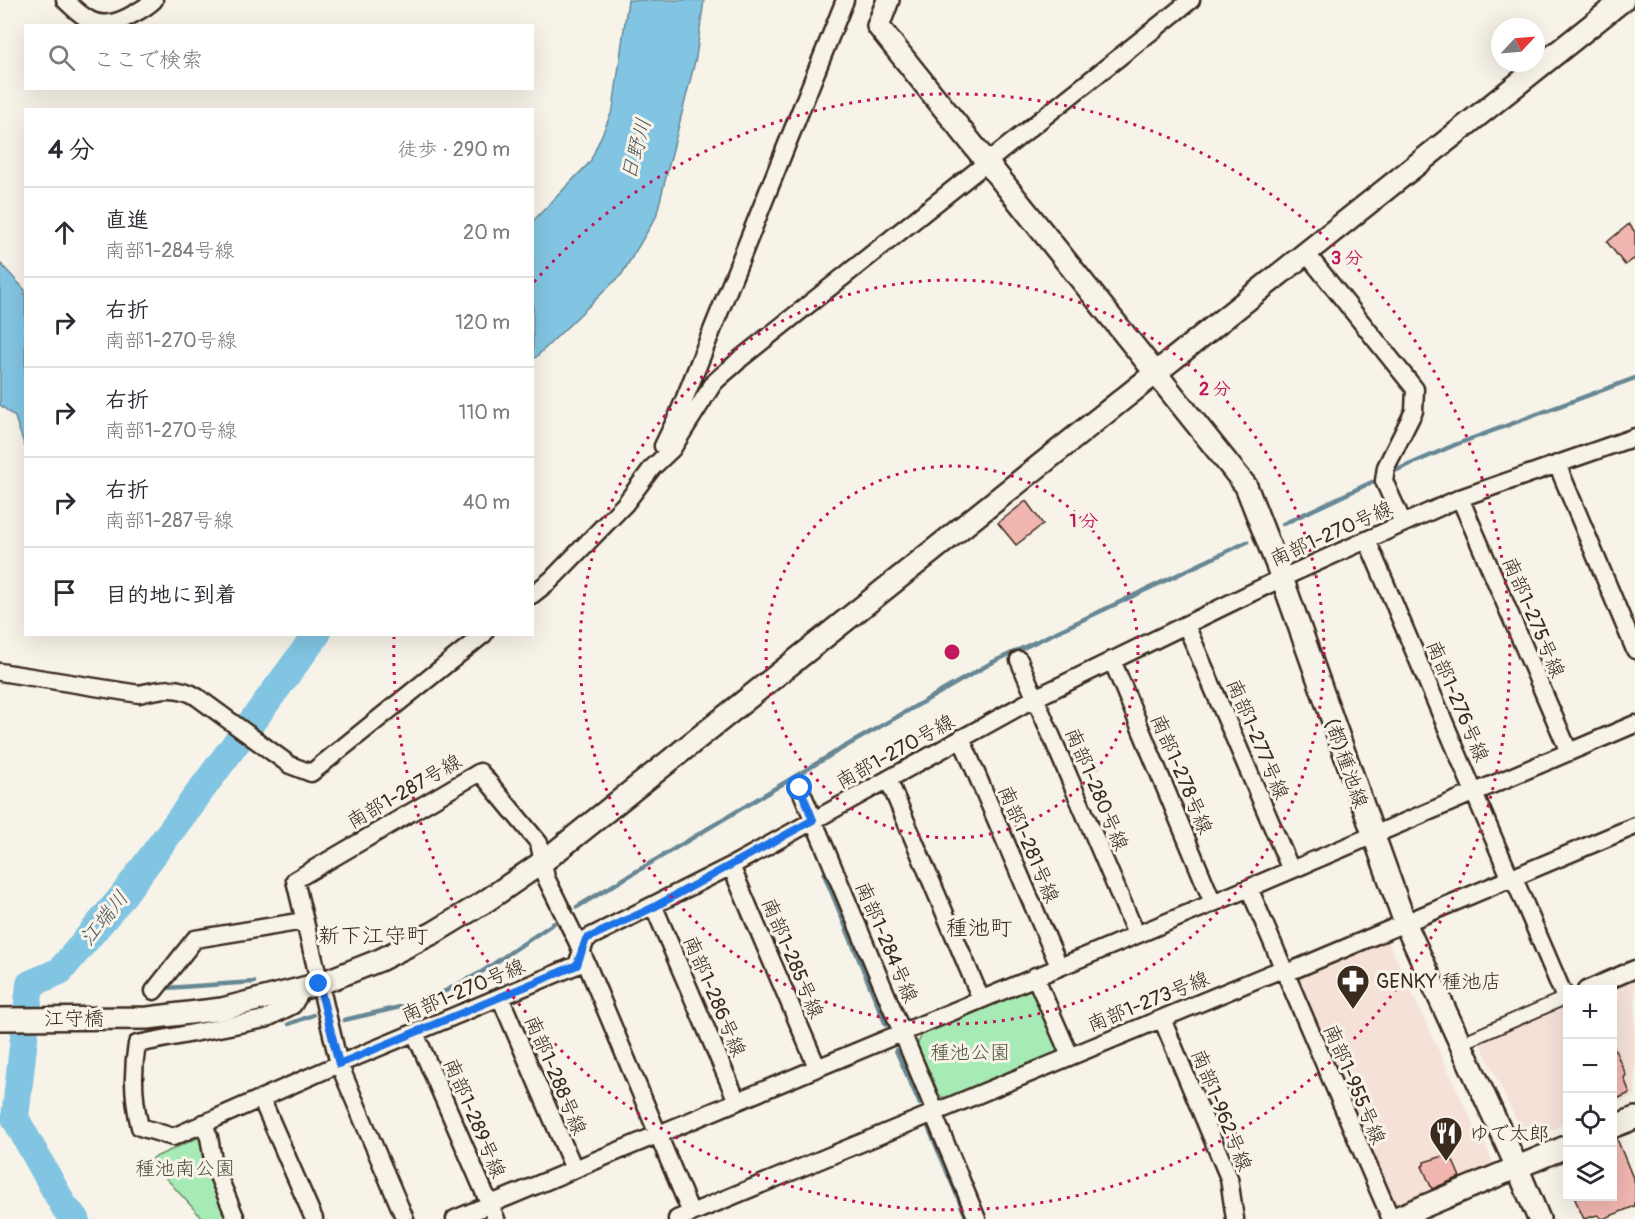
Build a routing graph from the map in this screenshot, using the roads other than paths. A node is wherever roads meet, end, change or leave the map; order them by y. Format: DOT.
graph roads {
  1 [pos="65,0"];
  2 [pos="154,0"];
  3 [pos="845,0"];
  4 [pos="888,0"];
  5 [pos="1191,0"];
  6 [pos="1623,0"];
  7 [pos="99,24"];
  8 [pos="108,24"];
  9 [pos="988,163"];
  10 [pos="1306,253"];
  11 [pos="1157,373"];
  12 [pos="1634,439"];
  13 [pos="1557,464"];
  14 [pos="652,468"];
  15 [pos="1460,498"];
  16 [pos="1403,523"];
  17 [pos="1367,540"];
  18 [pos="1282,578"];
  19 [pos="534,593"];
  20 [pos="1186,625"];
  21 [pos="482,636"];
  22 [pos="1635,650"];
  23 [pos="1019,660"];
  24 [pos="1112,660"];
  25 [pos="0,672"];
  26 [pos="1035,698"];
  27 [pos="1635,724"];
  28 [pos="961,738"];
  29 [pos="1569,752"];
  30 [pos="888,779"];
  31 [pos="800,788"];
  32 [pos="1474,793"];
  33 [pos="813,820"];
  34 [pos="1635,826"];
  35 [pos="1372,835"];
  36 [pos="544,861"];
  37 [pos="731,866"];
  38 [pos="1291,870"];
  39 [pos="1512,878"];
  40 [pos="1249,888"];
  41 [pos="1213,903"];
  42 [pos="654,907"];
  43 [pos="304,921"];
  44 [pos="1405,923"];
  45 [pos="1136,934"];
  46 [pos="582,953"];
  47 [pos="1059,966"];
  48 [pos="1283,968"];
  49 [pos="1635,969"];
  50 [pos="1035,976"];
  51 [pos="1598,985"];
  52 [pos="311,986"];
  53 [pos="154,990"];
  54 [pos="1563,991"];
  55 [pos="500,997"];
  56 [pos="981,999"];
  57 [pos="1563,999"];
  58 [pos="0,1019"];
  59 [pos="1162,1019"];
  60 [pos="902,1032"];
  61 [pos="415,1033"];
  62 [pos="1473,1038"];
  63 [pos="1071,1056"];
  64 [pos="339,1064"];
  65 [pos="817,1067"];
  66 [pos="261,1098"];
  67 [pos="737,1101"];
  68 [pos="934,1113"];
  69 [pos="1635,1118"];
  70 [pos="204,1123"];
  71 [pos="1617,1125"];
  72 [pos="658,1135"];
  73 [pos="1566,1147"];
  74 [pos="1517,1167"];
  75 [pos="574,1169"];
  76 [pos="493,1212"];
  77 [pos="684,1216"];
  78 [pos="236,1219"];
  79 [pos="315,1219"];
  80 [pos="405,1219"];
  81 [pos="455,1219"];
  82 [pos="977,1219"];
  83 [pos="1235,1219"];
  84 [pos="1392,1219"];
  85 [pos="1539,1219"];
  1 -- 7 [label="street"];
  2 -- 8 [label="street"];
  3 -- 14 [label="street"];
  4 -- 9 [label="street, (都)種池線"];
  5 -- 9 [label="street"];
  6 -- 10 [label="street, 江守橋"];
  9 -- 11 [label="street, (都)種池線"];
  9 -- 14 [label="street"];
  10 -- 11 [label="street, 江守橋"];
  10 -- 16 [label="street"];
  11 -- 18 [label="street, (都)種池線"];
  11 -- 36 [label="street, 江守橋"];
  12 -- 13 [label="street, 南部1-270号線"];
  13 -- 15 [label="street, 南部1-270号線"];
  13 -- 22 [label="street"];
  14 -- 19 [label="street"];
  15 -- 16 [label="street, 南部1-270号線"];
  15 -- 29 [label="street, 南部1-275号線"];
  16 -- 17 [label="street, 南部1-270号線"];
  17 -- 18 [label="street, 南部1-270号線"];
  17 -- 32 [label="street, 南部1-276号線"];
  18 -- 20 [label="street, 南部1-270号線"];
  18 -- 35 [label="street, (都)種池線"];
  20 -- 24 [label="street, 南部1-270号線"];
  20 -- 38 [label="street, 南部1-277号線"];
  21 -- 25 [label="street"];
  23 -- 26 [label="street, 南部1-280号線"];
  24 -- 26 [label="street, 南部1-270号線"];
  24 -- 41 [label="street, 南部1-278号線"];
  26 -- 28 [label="street, 南部1-270号線"];
  26 -- 45 [label="street, 南部1-280号線"];
  27 -- 29 [label="street"];
  28 -- 30 [label="street, 南部1-270号線"];
  28 -- 47 [label="street, 南部1-281号線"];
  29 -- 32 [label="street"];
  30 -- 33 [label="street, 南部1-270号線"];
  30 -- 56 [label="street"];
  31 -- 33 [label="street, 南部1-284号線"];
  32 -- 35 [label="street"];
  32 -- 39 [label="street, 南部1-276号線"];
  33 -- 37 [label="street, 南部1-270号線"];
  33 -- 60 [label="street, 南部1-284号線"];
  34 -- 39 [label="street, 南部1-273号線"];
  35 -- 38 [label="street"];
  35 -- 44 [label="street, (都)種池線"];
  36 -- 43 [label="street, 南部1-287号線"];
  36 -- 46 [label="street, 南部1-287号線"];
  36 -- 52 [label="street, 江守橋"];
  37 -- 42 [label="street, 南部1-270号線"];
  37 -- 65 [label="street, 南部1-285号線"];
  38 -- 40 [label="street"];
  39 -- 44 [label="street, 南部1-273号線"];
  39 -- 54 [label="street, 南部1-276号線"];
  40 -- 41 [label="street"];
  40 -- 48 [label="street, 南部1-955号線"];
  41 -- 45 [label="street"];
  42 -- 46 [label="street, 南部1-270号線"];
  42 -- 67 [label="street, 南部1-286号線"];
  43 -- 52 [label="street, 南部1-287号線"];
  43 -- 53 [label="street"];
  44 -- 48 [label="street, 南部1-273号線"];
  44 -- 74 [label="street, (都)種池線"];
  45 -- 47 [label="street"];
  46 -- 55 [label="street, 南部1-270号線"];
  46 -- 72 [label="street, 南部1-287号線"];
  47 -- 50 [label="street"];
  48 -- 59 [label="street, 南部1-273号線"];
  48 -- 84 [label="street, 南部1-955号線"];
  49 -- 51 [label="street"];
  50 -- 56 [label="street"];
  50 -- 63 [label="street"];
  52 -- 58 [label="street, 江守橋"];
  52 -- 64 [label="street, 南部1-287号線"];
  52 -- 70 [label="street, 南部1-270号線"];
  55 -- 61 [label="street, 南部1-270号線"];
  55 -- 75 [label="street, 南部1-288号線"];
  56 -- 60 [label="street"];
  57 -- 62 [label="street"];
  59 -- 63 [label="street, 南部1-273号線"];
  59 -- 83 [label="street, 南部1-962号線"];
  60 -- 65 [label="street"];
  60 -- 68 [label="street, 南部1-284号線"];
  61 -- 64 [label="street, 南部1-270号線"];
  61 -- 76 [label="street, 南部1-289号線"];
  63 -- 68 [label="street, 南部1-273号線"];
  64 -- 66 [label="street, 南部1-270号線"];
  64 -- 80 [label="street, 南部1-287号線"];
  65 -- 67 [label="street"];
  66 -- 70 [label="street, 南部1-270号線"];
  66 -- 79 [label="street"];
  67 -- 72 [label="street"];
  68 -- 77 [label="street, 南部1-273号線"];
  68 -- 82 [label="street, 南部1-284号線"];
  69 -- 71 [label="street"];
  70 -- 78 [label="street"];
  72 -- 75 [label="street"];
  72 -- 77 [label="street, 南部1-287号線"];
  73 -- 74 [label="street"];
  74 -- 84 [label="street"];
  74 -- 85 [label="street, (都)種池線"];
  75 -- 76 [label="street"];
  76 -- 81 [label="street"];
}
